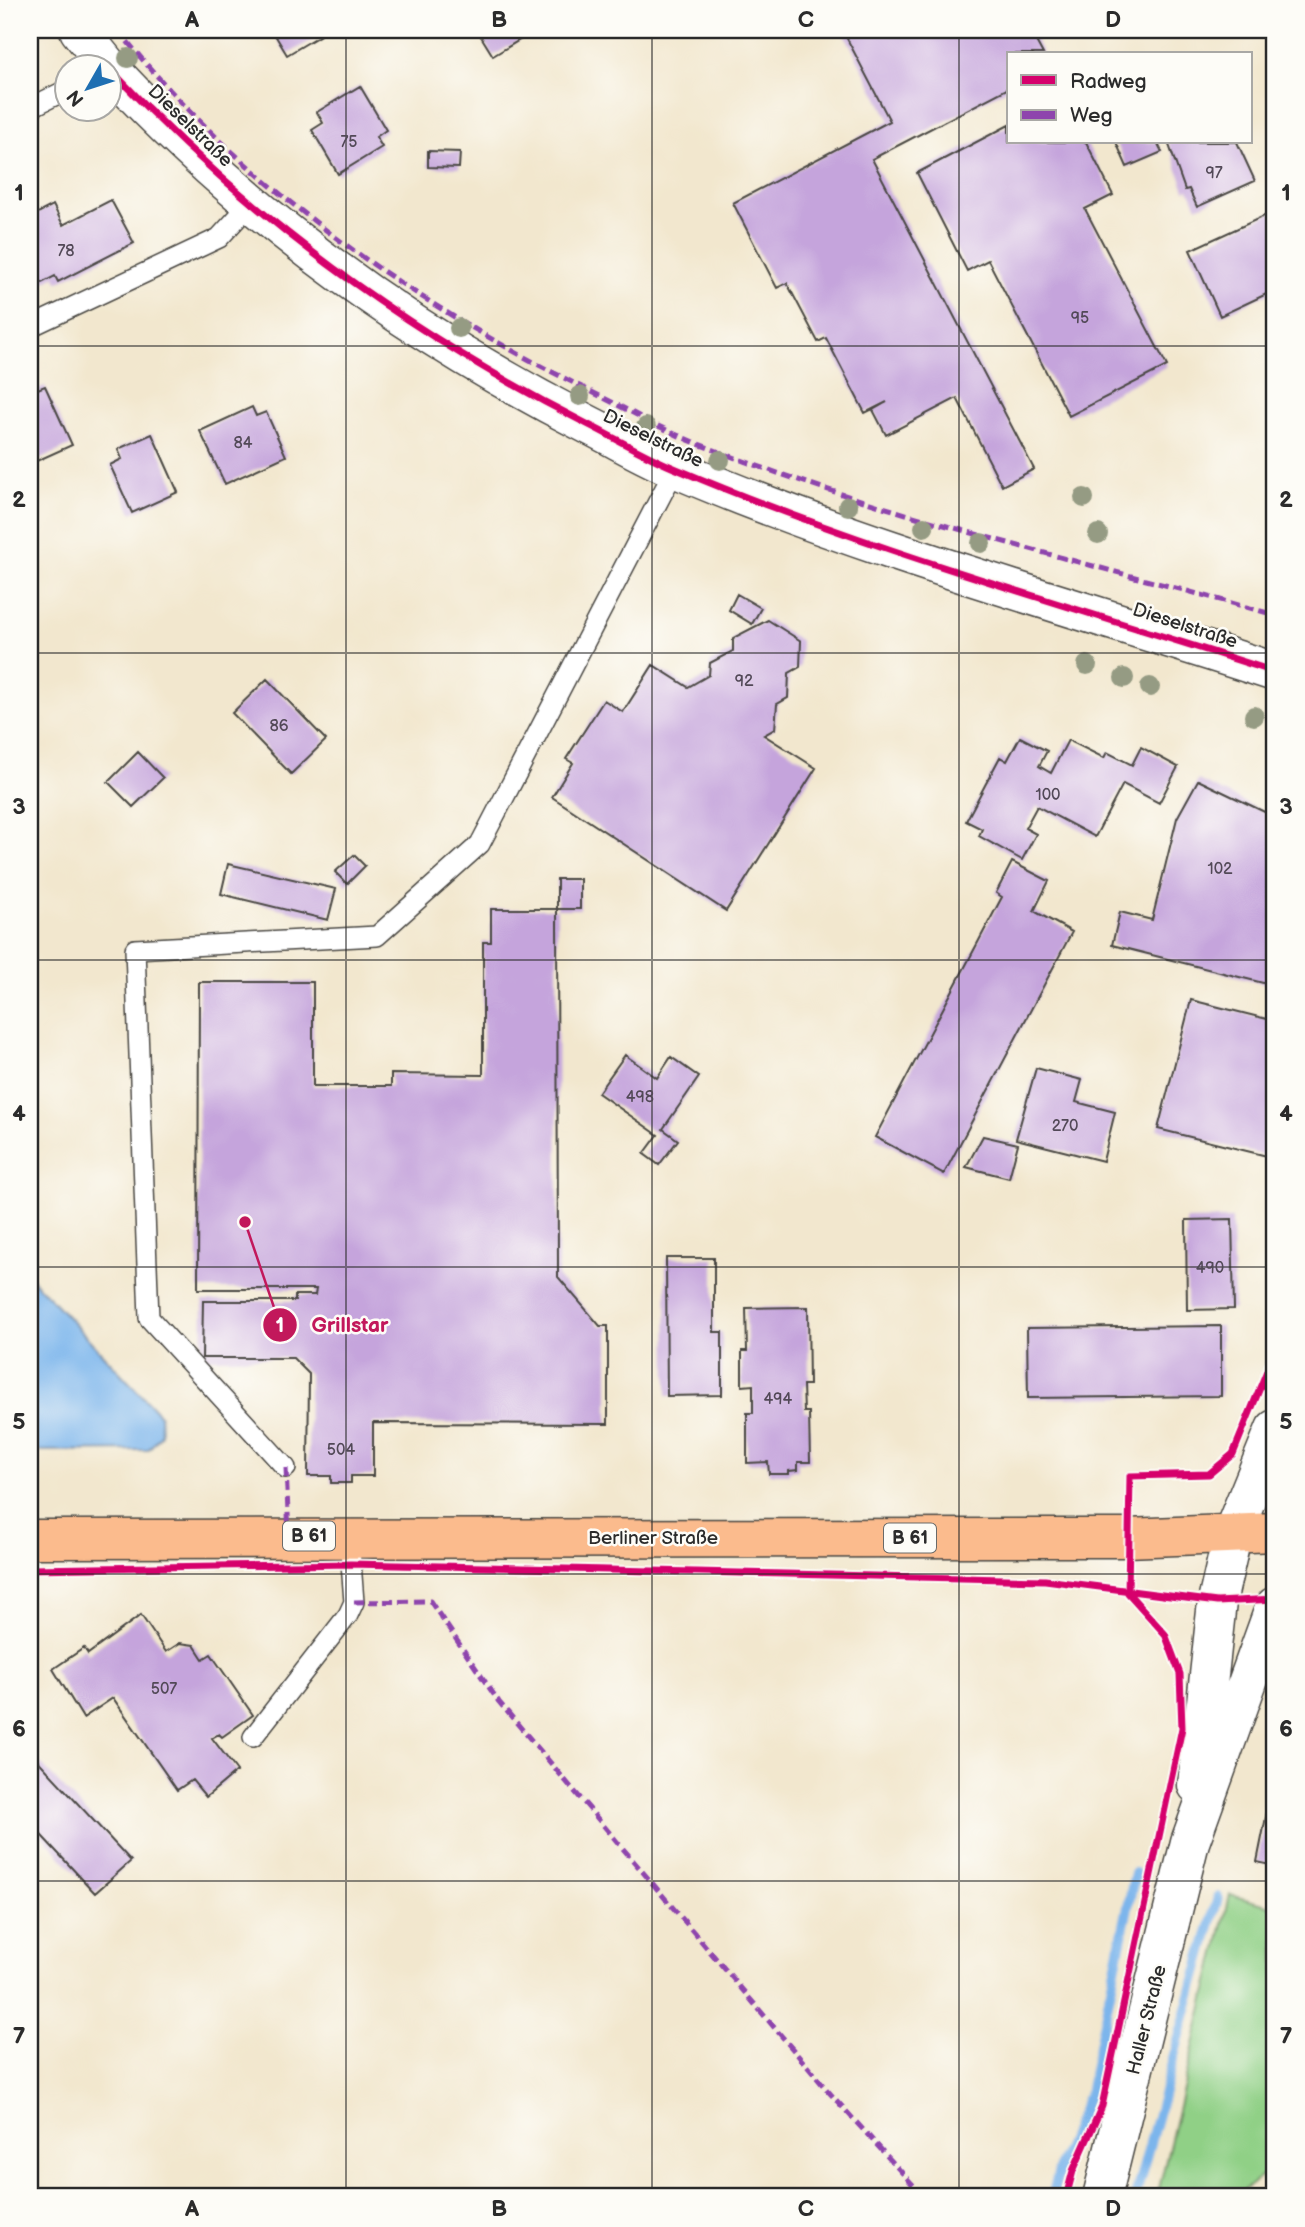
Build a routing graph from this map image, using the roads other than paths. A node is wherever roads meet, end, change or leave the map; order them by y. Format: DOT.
graph roads {
  1 [pos="79,30"];
  2 [pos="96,52"];
  3 [pos="122,82"];
  4 [pos="52,97"];
  5 [pos="30,108"];
  6 [pos="251,203"];
  7 [pos="30,327"];
  8 [pos="675,469"];
  9 [pos="1275,672"];
  10 [pos="1275,1429"];
  11 [pos="286,1468"];
  12 [pos="1233,1532"];
  13 [pos="1275,1532"];
  14 [pos="349,1536"];
  15 [pos="30,1538"];
  16 [pos="1275,1606"];
  17 [pos="253,1737"];
  18 [pos="1190,1842"];
  19 [pos="1102,2197"];
  1 -- 2 [label="street, Dieselstraße"];
  3 -- 6 [label="street, Dieselstraße"];
  4 -- 5 [label="lane"];
  6 -- 7 [label="lane"];
  6 -- 8 [label="street, Dieselstraße"];
  8 -- 9 [label="street, Dieselstraße"];
  8 -- 11 [label="lane"];
  10 -- 12 [label="street, Haller Straße"];
  12 -- 13 [label="main road, Berliner Straße / B 61"];
  12 -- 14 [label="main road, Berliner Straße / B 61"];
  12 -- 18 [label="street, Haller Straße"];
  14 -- 15 [label="main road, Berliner Straße / B 61"];
  14 -- 17 [label="lane"];
  16 -- 18 [label="street, Haller Straße"];
  18 -- 19 [label="street, Haller Straße"];
}
